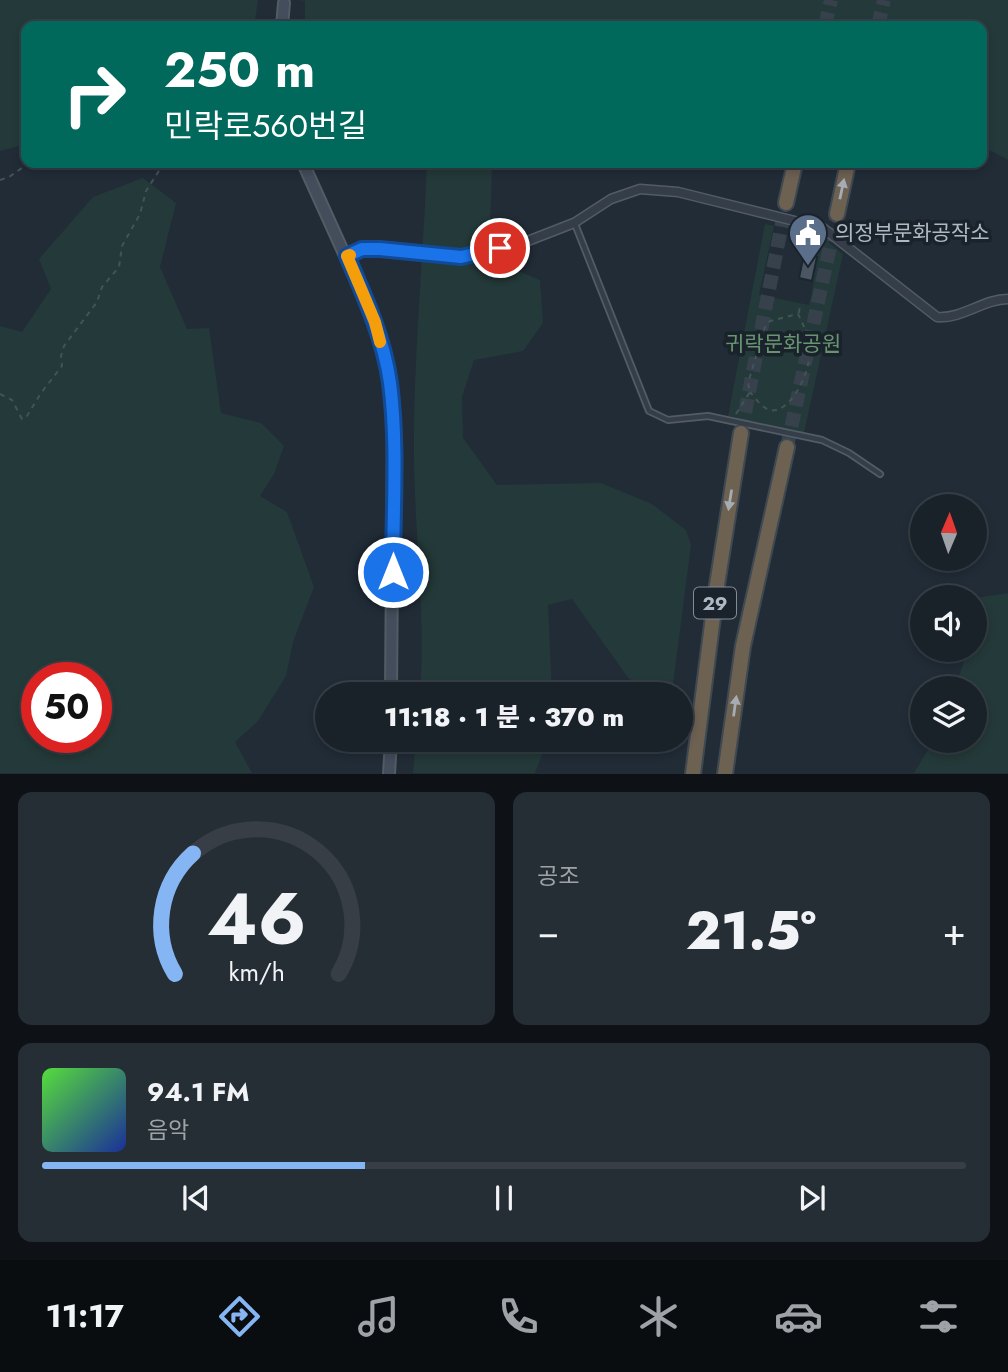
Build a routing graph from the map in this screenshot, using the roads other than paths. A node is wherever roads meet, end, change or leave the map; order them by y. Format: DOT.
graph roads {
  1 [pos="284,3"];
  2 [pos="282,21"];
  3 [pos="305,168"];
  4 [pos="794,168"];
  5 [pos="847,168"];
  6 [pos="786,203"];
  7 [pos="837,214"];
  8 [pos="574,223"];
  9 [pos="347,256"];
  10 [pos="1008,299"];
  11 [pos="736,427"];
  12 [pos="787,447"];
  13 [pos="880,474"];
  14 [pos="391,682"];
  15 [pos="390,752"];
  16 [pos="389,774"];
  17 [pos="692,774"];
  18 [pos="726,774"];
  1 -- 2 [label="main road"];
  3 -- 9 [label="main road"];
  4 -- 6 [label="highway"];
  7 -- 5 [label="highway, one-way"];
  8 -- 9 [label="street"];
  8 -- 10 [label="street"];
  8 -- 11 [label="lane"];
  9 -- 14 [label="main road"];
  11 -- 13 [label="lane"];
  11 -- 17 [label="highway, 29, one-way"];
  18 -- 12 [label="highway, 29, one-way"];
  15 -- 16 [label="main road"];
}
